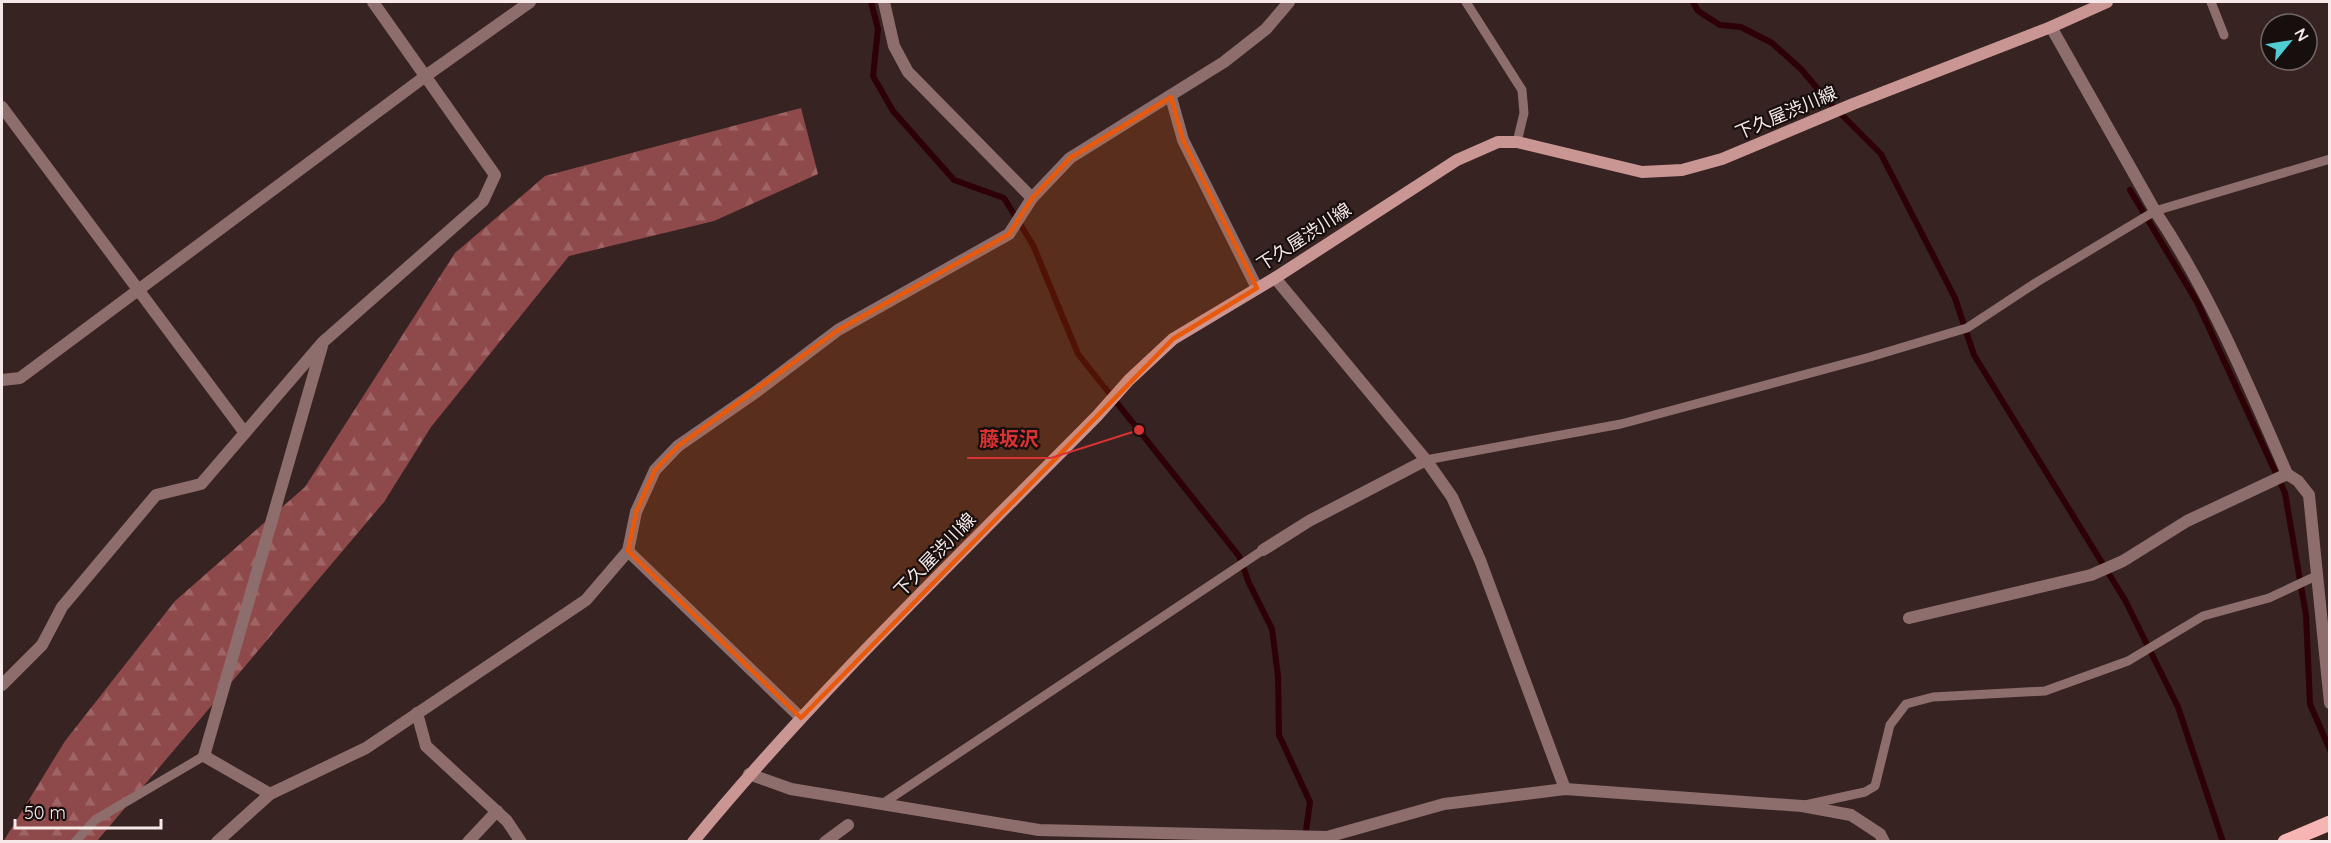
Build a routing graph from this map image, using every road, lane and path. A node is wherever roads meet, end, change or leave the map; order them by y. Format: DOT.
graph roads {
  1 [pos="373,2"];
  2 [pos="530,2"];
  3 [pos="884,2"];
  4 [pos="1289,2"];
  5 [pos="1466,2"];
  6 [pos="2107,2"];
  7 [pos="2211,2"];
  8 [pos="2051,27"];
  9 [pos="2224,35"];
  10 [pos="427,75"];
  11 [pos="1171,97"];
  12 [pos="2,107"];
  13 [pos="1517,142"];
  14 [pos="2330,159"];
  15 [pos="1032,198"];
  16 [pos="2155,211"];
  17 [pos="1275,278"];
  18 [pos="1257,288"];
  19 [pos="138,289"];
  20 [pos="323,342"];
  21 [pos="2,380"];
  22 [pos="245,433"];
  23 [pos="1426,460"];
  24 [pos="2287,474"];
  25 [pos="1263,550"];
  26 [pos="628,551"];
  27 [pos="2330,573"];
  28 [pos="2316,576"];
  29 [pos="1909,618"];
  30 [pos="2,685"];
  31 [pos="2330,703"];
  32 [pos="417,713"];
  33 [pos="801,718"];
  34 [pos="204,756"];
  35 [pos="749,774"];
  36 [pos="1565,789"];
  37 [pos="270,794"];
  38 [pos="882,804"];
  39 [pos="1802,806"];
  40 [pos="496,811"];
  41 [pos="2330,823"];
  42 [pos="848,825"];
  43 [pos="75,842"];
  44 [pos="217,842"];
  45 [pos="468,842"];
  46 [pos="521,842"];
  47 [pos="693,842"];
  48 [pos="825,842"];
  49 [pos="1884,842"];
  50 [pos="2285,842"];
  1 -- 10 [label="street"];
  2 -- 10 [label="street"];
  3 -- 15 [label="street"];
  4 -- 11 [label="street"];
  5 -- 13 [label="lane"];
  6 -- 8 [label="main road, 下久屋渋川線"];
  7 -- 9 [label="lane"];
  8 -- 13 [label="main road, 下久屋渋川線"];
  8 -- 16 [label="street"];
  10 -- 19 [label="street"];
  10 -- 20 [label="street"];
  11 -- 15 [label="street"];
  11 -- 18 [label="street"];
  12 -- 19 [label="street"];
  13 -- 17 [label="main road, 下久屋渋川線"];
  14 -- 16 [label="lane"];
  15 -- 26 [label="street"];
  16 -- 23 [label="lane"];
  16 -- 24 [label="street"];
  17 -- 18 [label="main road, 下久屋渋川線"];
  17 -- 23 [label="street"];
  18 -- 33 [label="main road, 下久屋渋川線"];
  19 -- 21 [label="street"];
  19 -- 22 [label="street"];
  20 -- 22 [label="street"];
  20 -- 34 [label="street"];
  22 -- 30 [label="street"];
  23 -- 25 [label="street"];
  23 -- 36 [label="street"];
  24 -- 28 [label="street"];
  24 -- 29 [label="street"];
  25 -- 38 [label="lane"];
  26 -- 32 [label="street"];
  26 -- 33 [label="street"];
  27 -- 28 [label="street"];
  28 -- 31 [label="street"];
  28 -- 39 [label="lane"];
  32 -- 37 [label="street"];
  32 -- 40 [label="street"];
  33 -- 35 [label="main road, 下久屋渋川線"];
  34 -- 37 [label="street"];
  34 -- 43 [label="lane"];
  35 -- 38 [label="street"];
  35 -- 47 [label="main road, 下久屋渋川線"];
  36 -- 38 [label="street"];
  36 -- 39 [label="street"];
  37 -- 44 [label="street"];
  39 -- 49 [label="street"];
  40 -- 45 [label="street"];
  40 -- 46 [label="street"];
  41 -- 50 [label="main road"];
  42 -- 48 [label="street"];
}
